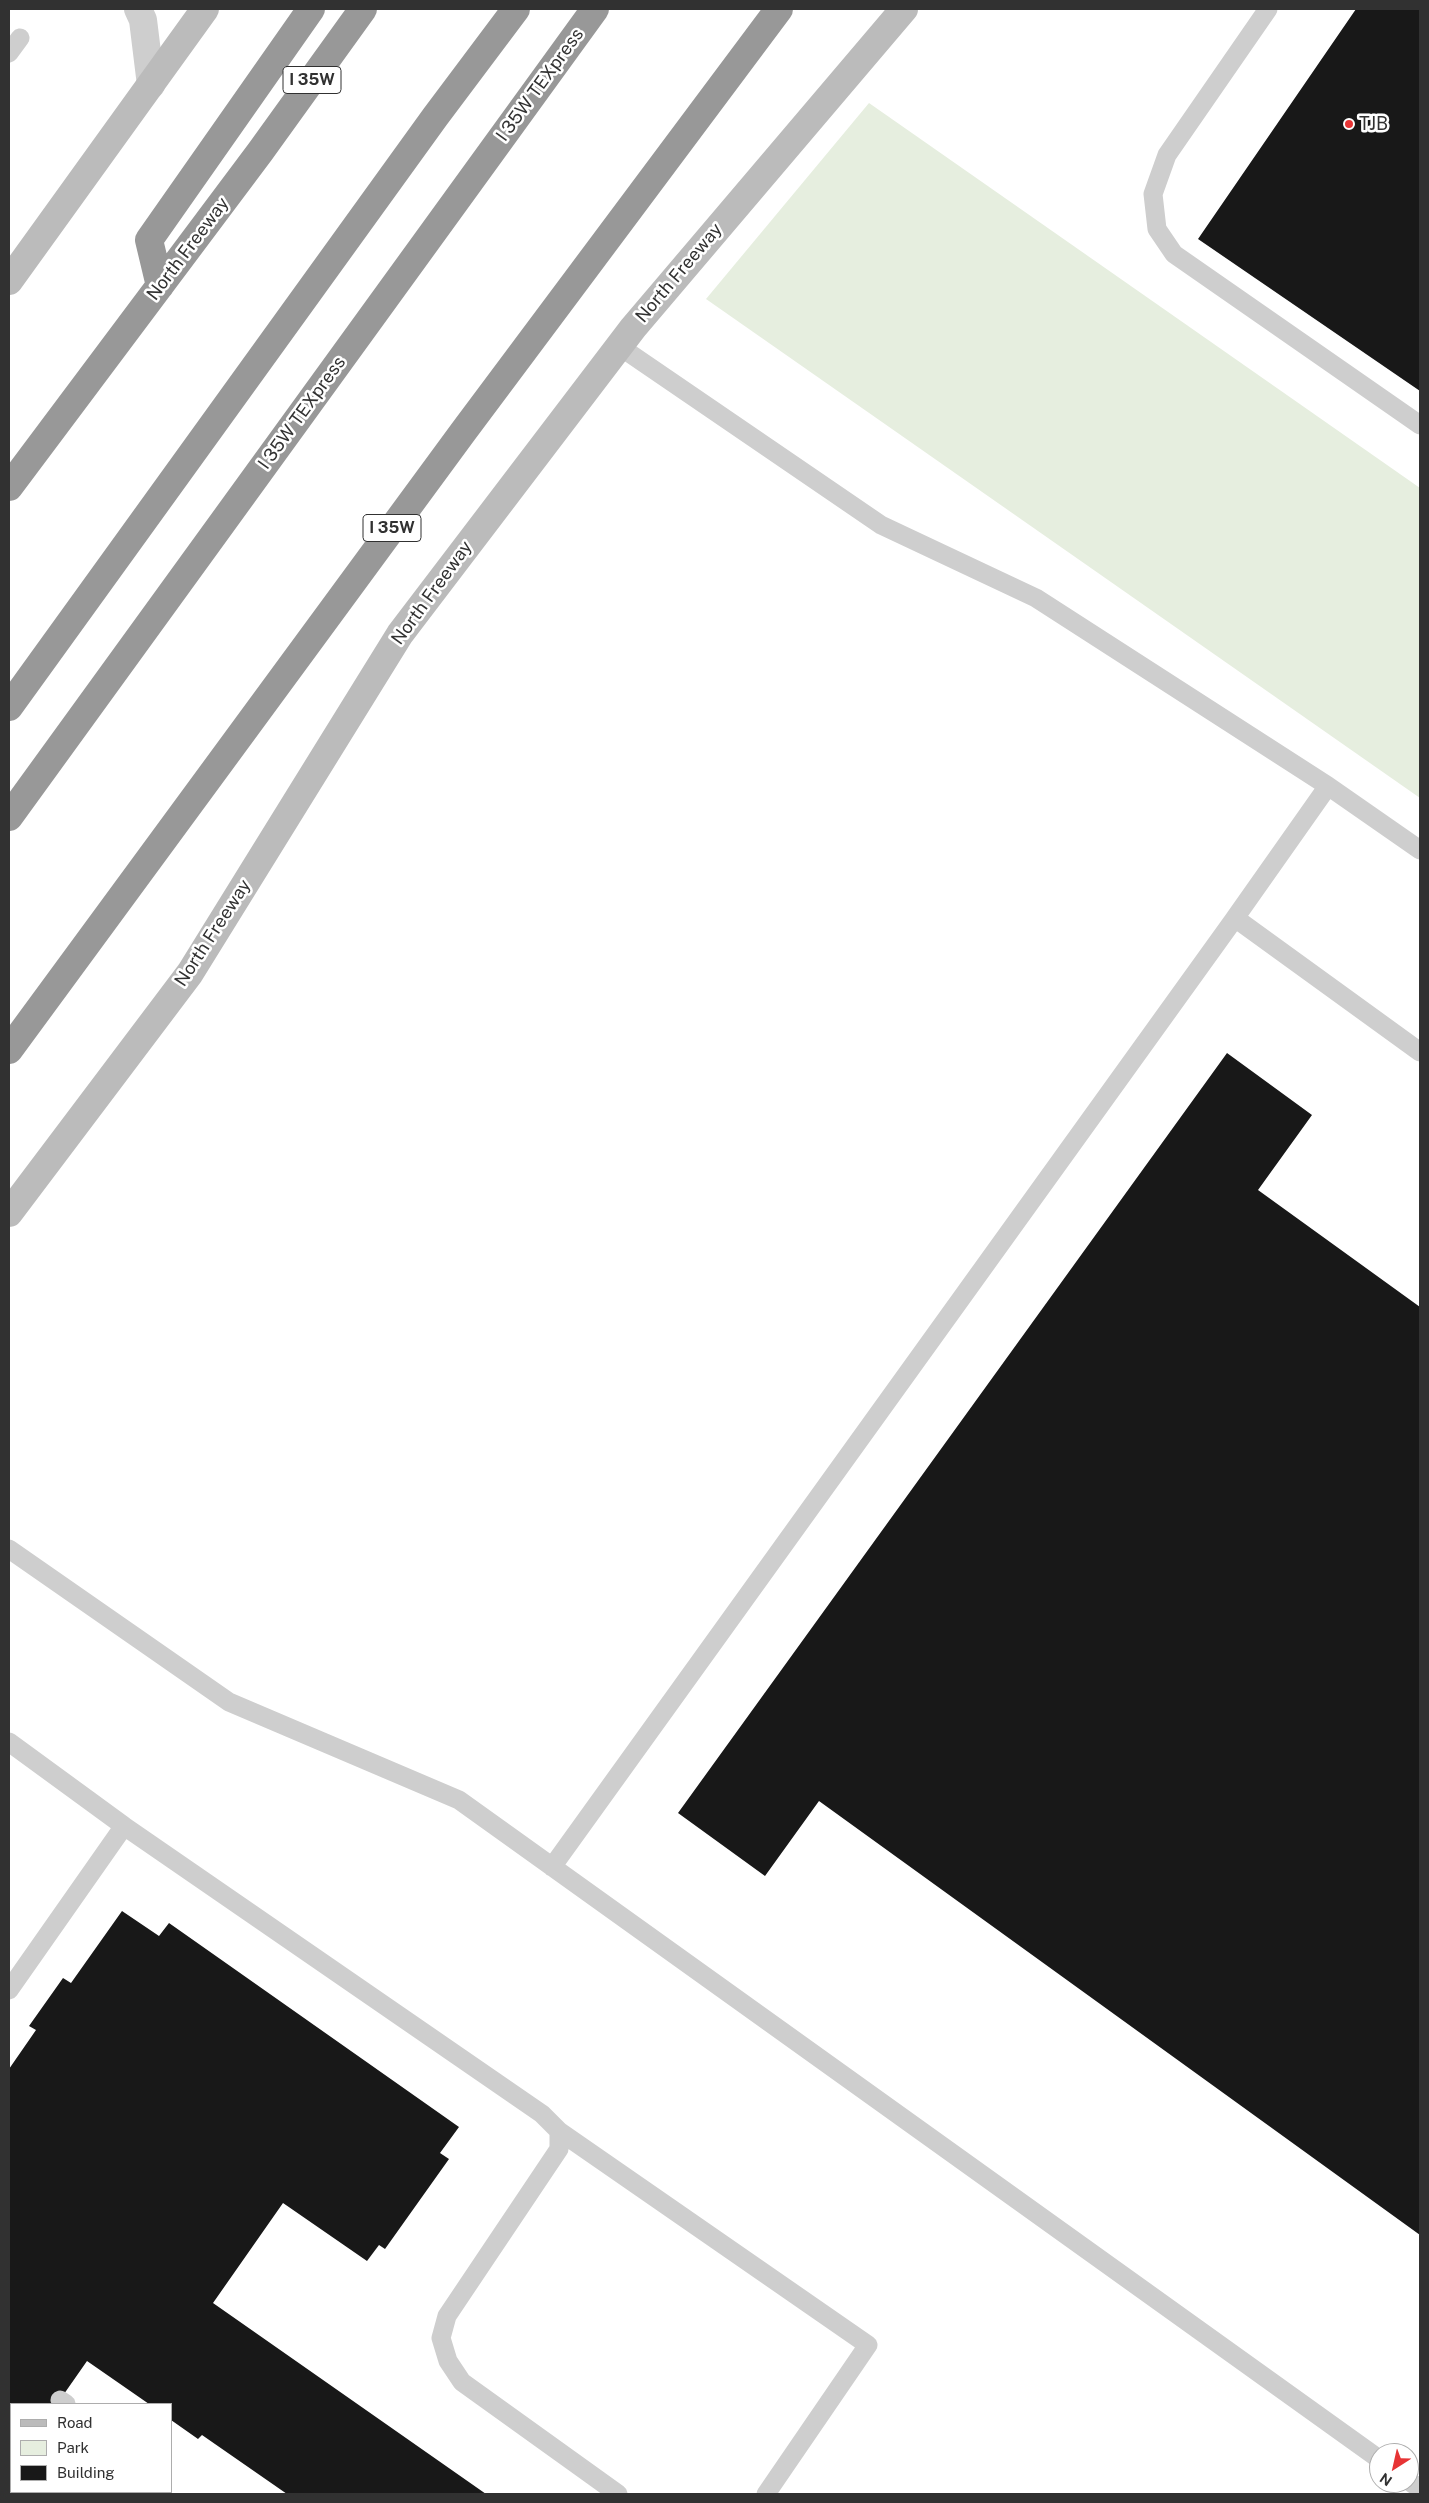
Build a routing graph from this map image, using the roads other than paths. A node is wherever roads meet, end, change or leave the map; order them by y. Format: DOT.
graph roads {
  1 [pos="138,9"];
  2 [pos="204,9"];
  3 [pos="311,9"];
  4 [pos="363,9"];
  5 [pos="516,9"];
  6 [pos="595,9"];
  7 [pos="779,9"];
  8 [pos="904,9"];
  9 [pos="1268,9"];
  10 [pos="20,38"];
  11 [pos="9,53"];
  12 [pos="151,86"];
  13 [pos="9,281"];
  14 [pos="160,286"];
  15 [pos="619,346"];
  16 [pos="1420,425"];
  17 [pos="9,487"];
  18 [pos="9,707"];
  19 [pos="1328,786"];
  20 [pos="9,817"];
  21 [pos="1420,850"];
  22 [pos="1235,918"];
  23 [pos="9,1050"];
  24 [pos="1420,1052"];
  25 [pos="9,1213"];
  26 [pos="9,1549"];
  27 [pos="9,1742"];
  28 [pos="124,1826"];
  29 [pos="552,1867"];
  30 [pos="9,1990"];
  31 [pos="559,2131"];
  32 [pos="1369,2452"];
  33 [pos="618,2494"];
  34 [pos="766,2494"];
  1 -- 12 [label="street"];
  2 -- 12 [label="main road"];
  3 -- 14 [label="highway"];
  4 -- 14 [label="highway, North Freeway / I 35W"];
  5 -- 18 [label="highway"];
  6 -- 20 [label="highway, I 35W TEXpress"];
  7 -- 23 [label="highway, I 35W"];
  8 -- 15 [label="main road, North Freeway"];
  9 -- 16 [label="lane"];
  10 -- 11 [label="lane"];
  12 -- 13 [label="main road"];
  14 -- 17 [label="highway, North Freeway / I 35W"];
  15 -- 19 [label="lane"];
  15 -- 25 [label="main road, North Freeway"];
  19 -- 21 [label="lane"];
  19 -- 22 [label="lane"];
  22 -- 24 [label="lane"];
  22 -- 29 [label="lane"];
  26 -- 29 [label="lane"];
  27 -- 28 [label="lane"];
  28 -- 30 [label="lane"];
  28 -- 31 [label="lane"];
  29 -- 32 [label="lane"];
  31 -- 33 [label="lane"];
  31 -- 34 [label="lane"];
}
